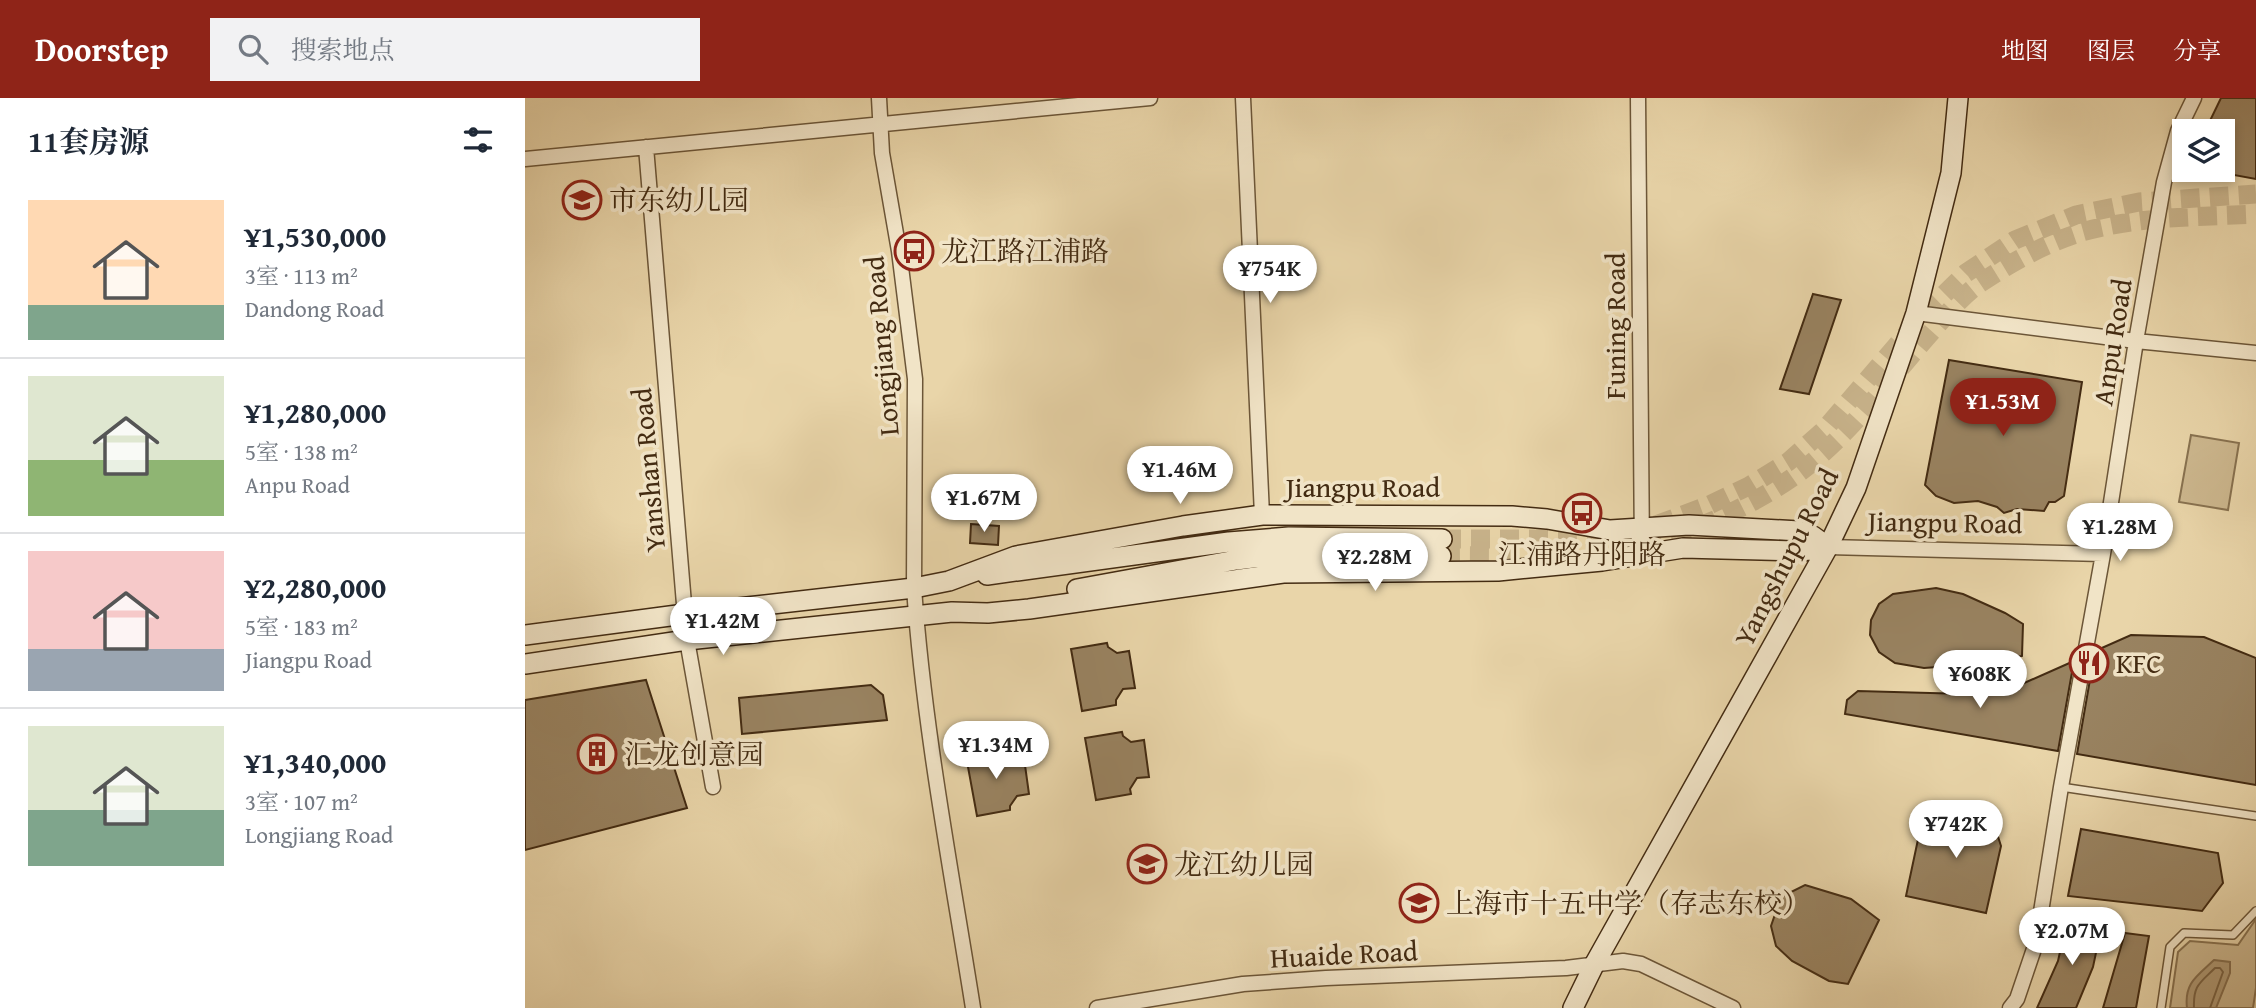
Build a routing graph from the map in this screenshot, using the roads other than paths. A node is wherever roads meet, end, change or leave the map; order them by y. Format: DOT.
graph roads {
  1 [pos="880,98"];
  2 [pos="1150,98"];
  3 [pos="1243,98"];
  4 [pos="1638,98"];
  5 [pos="1958,98"];
  6 [pos="2194,98"];
  7 [pos="880,123"];
  8 [pos="646,147"];
  9 [pos="525,159"];
  10 [pos="1916,313"];
  11 [pos="2136,341"];
  12 [pos="2256,353"];
  13 [pos="1262,514"];
  14 [pos="1641,529"];
  15 [pos="1828,547"];
  16 [pos="1642,554"];
  17 [pos="2103,554"];
  18 [pos="949,581"];
  19 [pos="914,588"];
  20 [pos="952,612"];
  21 [pos="685,614"];
  22 [pos="916,617"];
  23 [pos="525,635"];
  24 [pos="687,640"];
  25 [pos="525,664"];
  26 [pos="713,787"];
  27 [pos="2061,787"];
  28 [pos="2256,816"];
  29 [pos="2256,911"];
  30 [pos="1594,965"];
  31 [pos="973,1008"];
  32 [pos="1097,1008"];
  33 [pos="1573,1008"];
  34 [pos="1733,1008"];
  35 [pos="2010,1008"];
  36 [pos="2161,1008"];
  1 -- 7 [label="street, Longjiang Road"];
  2 -- 7 [label="street"];
  3 -- 13 [label="street"];
  4 -- 14 [label="street, Funing Road"];
  5 -- 10 [label="main road, Yangshupu Road"];
  6 -- 11 [label="street, Anpu Road"];
  7 -- 8 [label="street"];
  7 -- 19 [label="street, Longjiang Road"];
  8 -- 9 [label="street"];
  8 -- 21 [label="street, Yanshan Road"];
  10 -- 11 [label="street"];
  10 -- 15 [label="main road, Yangshupu Road"];
  11 -- 12 [label="street"];
  11 -- 17 [label="street, Anpu Road"];
  13 -- 14 [label="main road, Jiangpu Road"];
  13 -- 18 [label="main road, Jiangpu Road"];
  14 -- 15 [label="main road, Jiangpu Road"];
  14 -- 16 [label="street, Funing Road"];
  15 -- 16 [label="main road, Jiangpu Road"];
  15 -- 17 [label="street, Jiangpu Road"];
  15 -- 30 [label="main road, Yangshupu Road"];
  16 -- 20 [label="main road, Jiangpu Road"];
  17 -- 27 [label="street, Anpu Road"];
  18 -- 19 [label="main road, Jiangpu Road"];
  18 -- 20 [label="main road"];
  19 -- 21 [label="main road, Jiangpu Road"];
  19 -- 22 [label="street, Longjiang Road"];
  20 -- 22 [label="main road, Jiangpu Road"];
  21 -- 23 [label="main road, Jiangpu Road"];
  21 -- 24 [label="street, Yanshan Road"];
  22 -- 24 [label="main road, Jiangpu Road"];
  22 -- 31 [label="street, Longjiang Road"];
  24 -- 25 [label="main road, Jiangpu Road"];
  24 -- 26 [label="street, Yanshan Road"];
  27 -- 28 [label="lane"];
  27 -- 35 [label="street, Anpu Road"];
  29 -- 36 [label="lane"];
  30 -- 32 [label="street, Huaide Road"];
  30 -- 33 [label="main road, Yangshupu Road"];
  30 -- 34 [label="street"];
}
